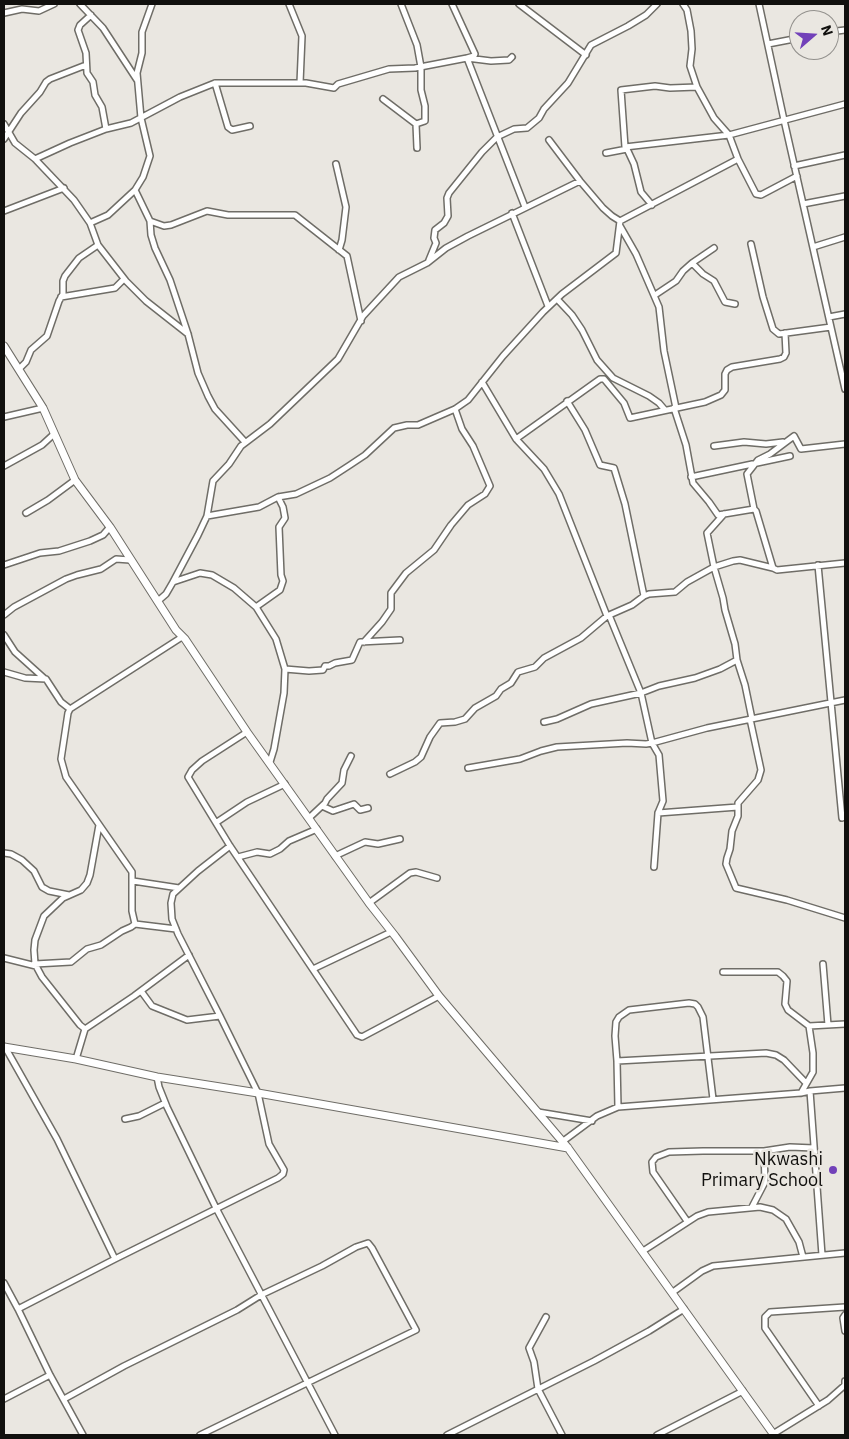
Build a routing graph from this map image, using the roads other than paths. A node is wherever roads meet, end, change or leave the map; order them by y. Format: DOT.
graph roads {
  1 [pos="54,4"];
  2 [pos="80,4"];
  3 [pos="152,4"];
  4 [pos="289,4"];
  5 [pos="401,4"];
  6 [pos="452,4"];
  7 [pos="519,4"];
  8 [pos="657,4"];
  9 [pos="683,4"];
  10 [pos="759,4"];
  11 [pos="4,13"];
  12 [pos="91,14"];
  13 [pos="789,40"];
  14 [pos="768,44"];
  15 [pos="586,55"];
  16 [pos="512,57"];
  17 [pos="468,58"];
  18 [pos="86,65"];
  19 [pos="421,67"];
  20 [pos="138,80"];
  21 [pos="300,83"];
  22 [pos="215,84"];
  23 [pos="697,86"];
  24 [pos="383,99"];
  25 [pos="845,104"];
  26 [pos="141,118"];
  27 [pos="784,120"];
  28 [pos="4,124"];
  29 [pos="416,124"];
  30 [pos="250,126"];
  31 [pos="106,129"];
  32 [pos="8,132"];
  33 [pos="729,135"];
  34 [pos="497,137"];
  35 [pos="4,139"];
  36 [pos="550,140"];
  37 [pos="417,148"];
  38 [pos="606,153"];
  39 [pos="845,155"];
  40 [pos="35,159"];
  41 [pos="738,159"];
  42 [pos="336,164"];
  43 [pos="794,166"];
  44 [pos="797,176"];
  45 [pos="580,181"];
  46 [pos="64,188"];
  47 [pos="135,190"];
  48 [pos="845,196"];
  49 [pos="803,204"];
  50 [pos="652,205"];
  51 [pos="525,207"];
  52 [pos="4,211"];
  53 [pos="512,213"];
  54 [pos="150,221"];
  55 [pos="620,223"];
  56 [pos="90,224"];
  57 [pos="845,237"];
  58 [pos="751,244"];
  59 [pos="98,245"];
  60 [pos="813,247"];
  61 [pos="714,248"];
  62 [pos="339,250"];
  63 [pos="428,263"];
  64 [pos="692,263"];
  65 [pos="124,279"];
  66 [pos="655,295"];
  67 [pos="61,297"];
  68 [pos="557,299"];
  69 [pos="735,304"];
  70 [pos="548,306"];
  71 [pos="845,314"];
  72 [pos="829,317"];
  73 [pos="361,320"];
  74 [pos="831,327"];
  75 [pos="785,333"];
  76 [pos="188,334"];
  77 [pos="4,346"];
  78 [pos="845,360"];
  79 [pos="839,362"];
  80 [pos="19,369"];
  81 [pos="482,382"];
  82 [pos="845,389"];
  83 [pos="567,401"];
  84 [pos="43,408"];
  85 [pos="675,408"];
  86 [pos="455,409"];
  87 [pos="665,410"];
  88 [pos="4,417"];
  89 [pos="54,434"];
  90 [pos="516,439"];
  91 [pos="245,442"];
  92 [pos="784,442"];
  93 [pos="845,444"];
  94 [pos="714,446"];
  95 [pos="790,456"];
  96 [pos="755,464"];
  97 [pos="4,466"];
  98 [pos="691,477"];
  99 [pos="75,480"];
  100 [pos="278,497"];
  101 [pos="754,509"];
  102 [pos="26,513"];
  103 [pos="724,514"];
  104 [pos="207,516"];
  105 [pos="110,527"];
  106 [pos="130,560"];
  107 [pos="845,563"];
  108 [pos="4,565"];
  109 [pos="818,565"];
  110 [pos="714,567"];
  111 [pos="773,568"];
  112 [pos="173,582"];
  113 [pos="644,596"];
  114 [pos="158,601"];
  115 [pos="256,606"];
  116 [pos="4,615"];
  117 [pos="608,615"];
  118 [pos="4,635"];
  119 [pos="182,637"];
  120 [pos="400,640"];
  121 [pos="364,642"];
  122 [pos="737,660"];
  123 [pos="285,669"];
  124 [pos="4,672"];
  125 [pos="46,679"];
  126 [pos="641,693"];
  127 [pos="845,700"];
  128 [pos="831,703"];
  129 [pos="70,709"];
  130 [pos="751,719"];
  131 [pos="544,722"];
  132 [pos="247,732"];
  133 [pos="652,743"];
  134 [pos="351,756"];
  135 [pos="270,762"];
  136 [pos="468,768"];
  137 [pos="390,774"];
  138 [pos="285,784"];
  139 [pos="322,806"];
  140 [pos="738,807"];
  141 [pos="368,808"];
  142 [pos="658,813"];
  143 [pos="309,818"];
  144 [pos="842,818"];
  145 [pos="216,822"];
  146 [pos="99,825"];
  147 [pos="317,830"];
  148 [pos="400,839"];
  149 [pos="230,846"];
  150 [pos="4,853"];
  151 [pos="335,856"];
  152 [pos="238,857"];
  153 [pos="654,868"];
  154 [pos="437,878"];
  155 [pos="133,881"];
  156 [pos="179,888"];
  157 [pos="69,895"];
  158 [pos="369,903"];
  159 [pos="845,918"];
  160 [pos="134,924"];
  161 [pos="176,928"];
  162 [pos="391,932"];
  163 [pos="188,955"];
  164 [pos="4,958"];
  165 [pos="823,964"];
  166 [pos="36,965"];
  167 [pos="313,969"];
  168 [pos="723,972"];
  169 [pos="141,991"];
  170 [pos="439,996"];
  171 [pos="220,1016"];
  172 [pos="845,1024"];
  173 [pos="809,1026"];
  174 [pos="828,1026"];
  175 [pos="85,1029"];
  176 [pos="4,1047"];
  177 [pos="709,1057"];
  178 [pos="76,1060"];
  179 [pos="617,1061"];
  180 [pos="157,1077"];
  181 [pos="806,1083"];
  182 [pos="845,1088"];
  183 [pos="810,1091"];
  184 [pos="258,1093"];
  185 [pos="801,1093"];
  186 [pos="713,1099"];
  187 [pos="165,1103"];
  188 [pos="618,1107"];
  189 [pos="536,1112"];
  190 [pos="125,1119"];
  191 [pos="592,1121"];
  192 [pos="562,1142"];
  193 [pos="568,1148"];
  194 [pos="814,1148"];
  195 [pos="764,1151"];
  196 [pos="752,1207"];
  197 [pos="216,1208"];
  198 [pos="687,1221"];
  199 [pos="642,1251"];
  200 [pos="845,1254"];
  201 [pos="822,1255"];
  202 [pos="803,1257"];
  203 [pos="115,1259"];
  204 [pos="4,1283"];
  205 [pos="5,1290"];
  206 [pos="672,1292"];
  207 [pos="260,1295"];
  208 [pos="845,1307"];
  209 [pos="18,1309"];
  210 [pos="684,1309"];
  211 [pos="845,1315"];
  212 [pos="546,1317"];
  213 [pos="845,1331"];
  214 [pos="50,1375"];
  215 [pos="845,1381"];
  216 [pos="307,1383"];
  217 [pos="538,1389"];
  218 [pos="743,1391"];
  219 [pos="4,1399"];
  220 [pos="64,1399"];
  221 [pos="819,1406"];
  222 [pos="213,1432"];
  223 [pos="83,1435"];
  224 [pos="200,1435"];
  225 [pos="335,1435"];
  226 [pos="447,1435"];
  227 [pos="562,1435"];
  228 [pos="658,1435"];
  229 [pos="774,1435"];
  1 -- 11 [label="street"];
  2 -- 12 [label="street"];
  3 -- 20 [label="street"];
  4 -- 21 [label="street"];
  5 -- 19 [label="street"];
  6 -- 17 [label="street"];
  7 -- 15 [label="street"];
  8 -- 15 [label="street"];
  9 -- 23 [label="street"];
  10 -- 14 [label="street"];
  12 -- 18 [label="street"];
  12 -- 20 [label="street"];
  13 -- 14 [label="street"];
  14 -- 27 [label="street"];
  15 -- 34 [label="street"];
  16 -- 17 [label="street"];
  17 -- 19 [label="street"];
  17 -- 34 [label="street"];
  18 -- 31 [label="street"];
  18 -- 32 [label="street"];
  19 -- 21 [label="street"];
  19 -- 29 [label="street"];
  20 -- 26 [label="street"];
  21 -- 22 [label="street"];
  22 -- 26 [label="street"];
  22 -- 30 [label="street"];
  23 -- 33 [label="street"];
  23 -- 33 [label="street"];
  24 -- 29 [label="street"];
  25 -- 27 [label="street"];
  26 -- 31 [label="street"];
  26 -- 47 [label="street"];
  27 -- 33 [label="street"];
  27 -- 43 [label="street"];
  28 -- 32 [label="street"];
  29 -- 37 [label="street"];
  31 -- 40 [label="street"];
  32 -- 35 [label="street"];
  32 -- 40 [label="street"];
  33 -- 41 [label="street"];
  34 -- 51 [label="street"];
  34 -- 63 [label="street"];
  36 -- 45 [label="street"];
  38 -- 50 [label="street"];
  39 -- 43 [label="street"];
  40 -- 46 [label="street"];
  41 -- 44 [label="street"];
  41 -- 50 [label="street"];
  42 -- 62 [label="street"];
  43 -- 44 [label="street"];
  44 -- 49 [label="street"];
  45 -- 51 [label="street"];
  45 -- 55 [label="street"];
  46 -- 52 [label="street"];
  46 -- 56 [label="street"];
  47 -- 54 [label="street"];
  47 -- 56 [label="street"];
  48 -- 49 [label="street"];
  49 -- 60 [label="street"];
  50 -- 55 [label="street"];
  51 -- 53 [label="street"];
  53 -- 63 [label="street"];
  53 -- 70 [label="street"];
  54 -- 62 [label="street"];
  54 -- 76 [label="street"];
  55 -- 66 [label="street"];
  55 -- 68 [label="street"];
  56 -- 59 [label="street"];
  57 -- 60 [label="street"];
  58 -- 75 [label="street"];
  59 -- 65 [label="street"];
  59 -- 67 [label="street"];
  60 -- 72 [label="street"];
  61 -- 64 [label="street"];
  62 -- 73 [label="street"];
  63 -- 73 [label="street"];
  64 -- 66 [label="street"];
  64 -- 69 [label="street"];
  65 -- 67 [label="street"];
  65 -- 76 [label="street"];
  66 -- 85 [label="street"];
  67 -- 80 [label="street"];
  68 -- 70 [label="street"];
  68 -- 87 [label="street"];
  70 -- 81 [label="street"];
  71 -- 72 [label="street"];
  72 -- 74 [label="street"];
  73 -- 91 [label="street"];
  74 -- 75 [label="street"];
  74 -- 79 [label="street"];
  75 -- 85 [label="street"];
  76 -- 91 [label="street"];
  77 -- 80 [label="street"];
  78 -- 79 [label="street"];
  79 -- 82 [label="street"];
  80 -- 84 [label="street"];
  81 -- 86 [label="street"];
  81 -- 90 [label="street"];
  83 -- 87 [label="street"];
  83 -- 90 [label="street"];
  83 -- 113 [label="street"];
  84 -- 88 [label="street"];
  84 -- 89 [label="street"];
  85 -- 87 [label="street"];
  85 -- 98 [label="street"];
  86 -- 100 [label="street"];
  86 -- 121 [label="street"];
  89 -- 97 [label="street"];
  89 -- 99 [label="street"];
  90 -- 117 [label="street"];
  91 -- 104 [label="street"];
  92 -- 93 [label="street"];
  92 -- 94 [label="street"];
  92 -- 96 [label="street"];
  95 -- 96 [label="street"];
  96 -- 98 [label="street"];
  96 -- 101 [label="street"];
  98 -- 103 [label="street"];
  99 -- 102 [label="street"];
  99 -- 105 [label="street"];
  100 -- 104 [label="street"];
  100 -- 115 [label="street"];
  101 -- 103 [label="street"];
  101 -- 111 [label="street"];
  103 -- 110 [label="street"];
  104 -- 112 [label="street"];
  105 -- 106 [label="street"];
  105 -- 108 [label="street"];
  106 -- 114 [label="street"];
  106 -- 116 [label="street"];
  107 -- 109 [label="street"];
  109 -- 111 [label="street"];
  109 -- 128 [label="street"];
  110 -- 111 [label="street"];
  110 -- 113 [label="street"];
  110 -- 122 [label="street"];
  112 -- 114 [label="street"];
  112 -- 115 [label="street"];
  113 -- 117 [label="street"];
  114 -- 119 [label="street"];
  115 -- 123 [label="street"];
  117 -- 126 [label="street"];
  117 -- 137 [label="street"];
  118 -- 125 [label="street"];
  119 -- 129 [label="street"];
  119 -- 132 [label="street"];
  120 -- 121 [label="street"];
  121 -- 123 [label="street"];
  122 -- 126 [label="street"];
  122 -- 130 [label="street"];
  123 -- 135 [label="street"];
  124 -- 125 [label="street"];
  125 -- 129 [label="street"];
  126 -- 131 [label="street"];
  126 -- 133 [label="street"];
  127 -- 128 [label="street"];
  128 -- 130 [label="street"];
  128 -- 144 [label="street"];
  129 -- 146 [label="street"];
  130 -- 133 [label="street"];
  130 -- 140 [label="street"];
  132 -- 135 [label="street"];
  132 -- 145 [label="street"];
  133 -- 136 [label="street"];
  133 -- 142 [label="street"];
  134 -- 139 [label="street"];
  135 -- 138 [label="street"];
  138 -- 143 [label="street"];
  138 -- 145 [label="street"];
  139 -- 141 [label="street"];
  139 -- 143 [label="street"];
  140 -- 142 [label="street"];
  140 -- 159 [label="street"];
  142 -- 153 [label="street"];
  143 -- 147 [label="street"];
  145 -- 149 [label="street"];
  146 -- 155 [label="street"];
  146 -- 157 [label="street"];
  147 -- 151 [label="street"];
  147 -- 152 [label="street"];
  148 -- 151 [label="street"];
  149 -- 152 [label="street"];
  149 -- 156 [label="street"];
  150 -- 157 [label="street"];
  151 -- 158 [label="street"];
  152 -- 167 [label="street"];
  154 -- 158 [label="street"];
  155 -- 156 [label="street"];
  155 -- 160 [label="street"];
  156 -- 161 [label="street"];
  157 -- 166 [label="street"];
  158 -- 162 [label="street"];
  160 -- 161 [label="street"];
  160 -- 166 [label="street"];
  161 -- 163 [label="street"];
  162 -- 167 [label="street"];
  162 -- 170 [label="street"];
  163 -- 169 [label="street"];
  163 -- 171 [label="street"];
  164 -- 166 [label="street"];
  165 -- 174 [label="street"];
  166 -- 175 [label="street"];
  167 -- 170 [label="street"];
  168 -- 173 [label="street"];
  169 -- 171 [label="street"];
  169 -- 175 [label="street"];
  170 -- 189 [label="street"];
  171 -- 184 [label="street"];
  172 -- 174 [label="street"];
  173 -- 174 [label="street"];
  173 -- 181 [label="street"];
  175 -- 178 [label="street"];
  176 -- 178 [label="street"];
  176 -- 203 [label="street"];
  177 -- 179 [label="street"];
  177 -- 179 [label="street"];
  177 -- 181 [label="street"];
  177 -- 186 [label="street"];
  178 -- 180 [label="street"];
  179 -- 188 [label="street"];
  180 -- 184 [label="street"];
  180 -- 187 [label="street"];
  181 -- 185 [label="street"];
  182 -- 183 [label="street"];
  183 -- 185 [label="street"];
  183 -- 194 [label="street"];
  184 -- 193 [label="street"];
  184 -- 197 [label="street"];
  185 -- 186 [label="street"];
  186 -- 188 [label="street"];
  187 -- 190 [label="street"];
  187 -- 197 [label="street"];
  188 -- 191 [label="street"];
  189 -- 191 [label="street"];
  189 -- 192 [label="street"];
  191 -- 192 [label="street"];
  192 -- 193 [label="street"];
  193 -- 199 [label="street"];
  194 -- 195 [label="street"];
  194 -- 201 [label="street"];
  195 -- 196 [label="street"];
  195 -- 198 [label="street"];
  196 -- 198 [label="street"];
  196 -- 202 [label="street"];
  197 -- 203 [label="street"];
  197 -- 207 [label="street"];
  198 -- 199 [label="street"];
  199 -- 206 [label="street"];
  200 -- 201 [label="street"];
  201 -- 202 [label="street"];
  202 -- 206 [label="street"];
  203 -- 209 [label="street"];
  204 -- 205 [label="street"];
  205 -- 209 [label="street"];
  206 -- 210 [label="street"];
  207 -- 216 [label="street"];
  207 -- 216 [label="street"];
  207 -- 220 [label="street"];
  208 -- 221 [label="street"];
  209 -- 214 [label="street"];
  210 -- 217 [label="street"];
  210 -- 218 [label="street"];
  211 -- 213 [label="street"];
  212 -- 217 [label="street"];
  214 -- 219 [label="street"];
  214 -- 220 [label="street"];
  215 -- 221 [label="street"];
  216 -- 222 [label="street"];
  216 -- 225 [label="street"];
  217 -- 226 [label="street"];
  217 -- 227 [label="street"];
  218 -- 228 [label="street"];
  218 -- 229 [label="street"];
  220 -- 223 [label="street"];
  221 -- 229 [label="street"];
  222 -- 224 [label="street"];
}
